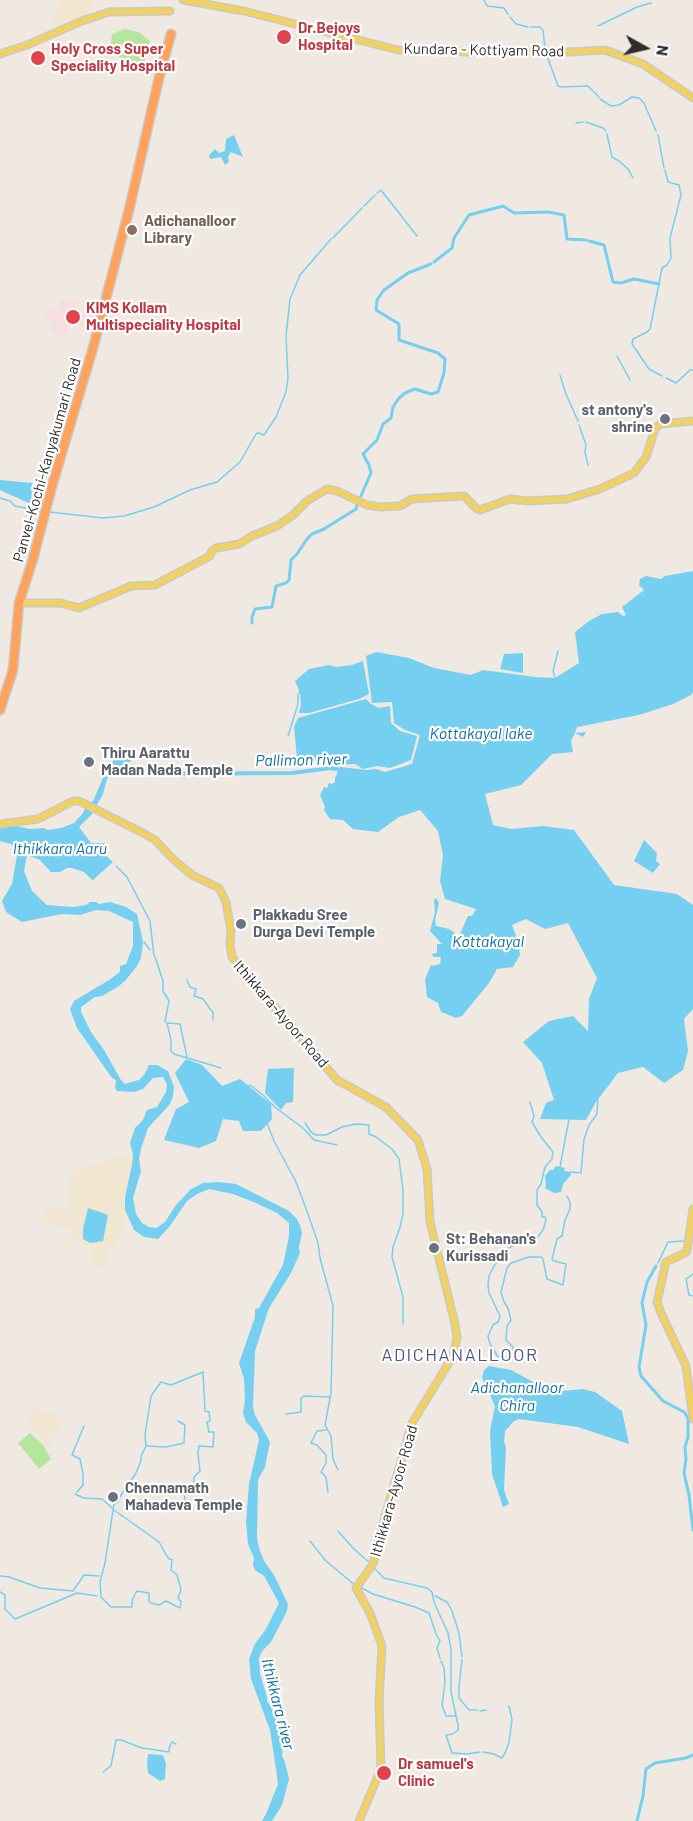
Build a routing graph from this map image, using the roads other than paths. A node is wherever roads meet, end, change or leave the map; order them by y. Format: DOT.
graph roads {
  1 [pos="183,0"];
  2 [pos="194,1"];
  3 [pos="170,11"];
  4 [pos="171,34"];
  5 [pos="165,48"];
  6 [pos="0,54"];
  7 [pos="159,78"];
  8 [pos="693,98"];
  9 [pos="693,421"];
  10 [pos="20,603"];
  11 [pos="0,710"];
  12 [pos="0,824"];
  13 [pos="693,1209"];
  14 [pos="693,1419"];
  15 [pos="359,1821"];
  1 -- 2 [label="main road, Kundara - Kottiyam Road"];
  2 -- 8 [label="main road, Kundara - Kottiyam Road"];
  3 -- 6 [label="main road"];
  4 -- 7 [label="highway"];
  5 -- 7 [label="highway"];
  7 -- 10 [label="highway, Panvel-Kochi-Kanyakumari Road"];
  9 -- 10 [label="main road"];
  10 -- 11 [label="highway, Panvel-Kochi-Kanyakumari Road"];
  12 -- 15 [label="main road, Ithikkara-Ayoor Road"];
  13 -- 14 [label="main road"];
}
